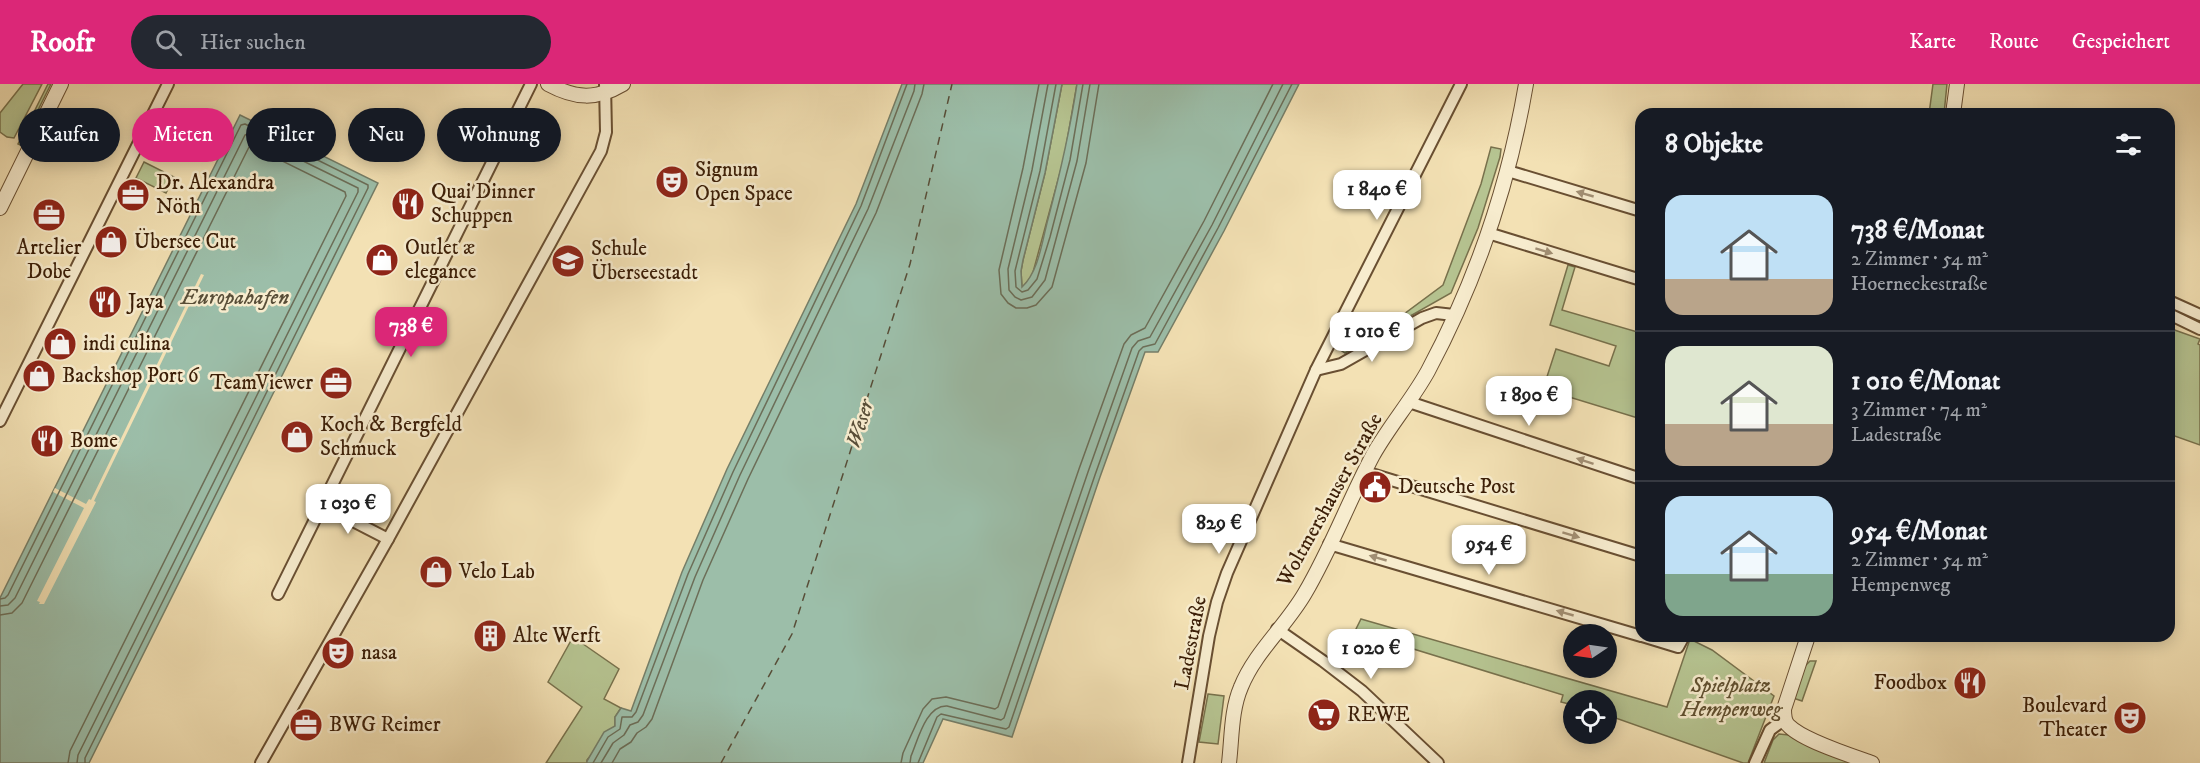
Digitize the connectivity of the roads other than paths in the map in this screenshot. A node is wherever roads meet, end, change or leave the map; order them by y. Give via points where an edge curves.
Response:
1 (63, 84) edge
2 (168, 84) edge
3 (531, 84) edge
4 (548, 84) edge
5 (623, 84) edge
6 (1461, 84) edge
7 (1526, 84) edge
8 (1957, 84) edge
9 (605, 89) edge
10 (1954, 108) edge
11 (1508, 171) junction
12 (0, 208) edge
13 (1635, 209) edge
14 (1488, 233) junction
15 (1635, 278) edge
16 (2175, 304) edge
17 (1454, 315) junction
18 (2200, 315) edge
19 (2175, 317) edge
20 (2200, 329) edge
21 (1316, 370) junction
22 (1409, 402) junction
23 (0, 421) edge
24 (1365, 472) junction
25 (1635, 477) edge
26 (322, 505) junction
27 (388, 539) junction
28 (1329, 544) junction
29 (1635, 554) edge
30 (278, 594) dead end
31 (1277, 629) junction
32 (1635, 634) edge
33 (1661, 642) edge
34 (1681, 642) edge
35 (1806, 642) edge
36 (1785, 719) junction
37 (261, 763) edge
38 (1188, 763) edge
39 (1229, 763) edge
40 (1438, 763) edge
41 (1755, 763) edge
42 (1872, 763) edge

1 - 12 street
2 - 23 street
3 - 26 street
4 - 9 street via 587,97
5 - 9 street
6 - 21 street, Ladestraße
7 - 11 street, Woltmershauser Straße
8 - 10 street
9 - 27 street via 606,132 601,151
13 -> 11 street
11 - 14 street, Woltmershauser Straße
14 -> 15 street
14 - 17 street, Woltmershauser Straße
16 - 18 street
17 - 21 street via 1436,313 1422,318 1341,364
17 - 22 street, Woltmershauser Straße
19 - 20 street
21 - 38 street, Ladestraße via 1217,602
22 - 24 street, Woltmershauser Straße via 1384,436
25 -> 22 street
24 - 28 street, Woltmershauser Straße
24 -> 29 street
26 - 27 street
26 - 30 street
27 - 37 street
28 - 31 street, Woltmershauser Straße via 1305,594
32 -> 28 street
31 - 39 street, Woltmershauser Straße via 1240,688
31 - 40 street via 1362,691
33 - 34 street via 1678,647
35 - 36 street via 1784,709
36 - 41 street via 1770,730
36 - 42 street via 1804,735

